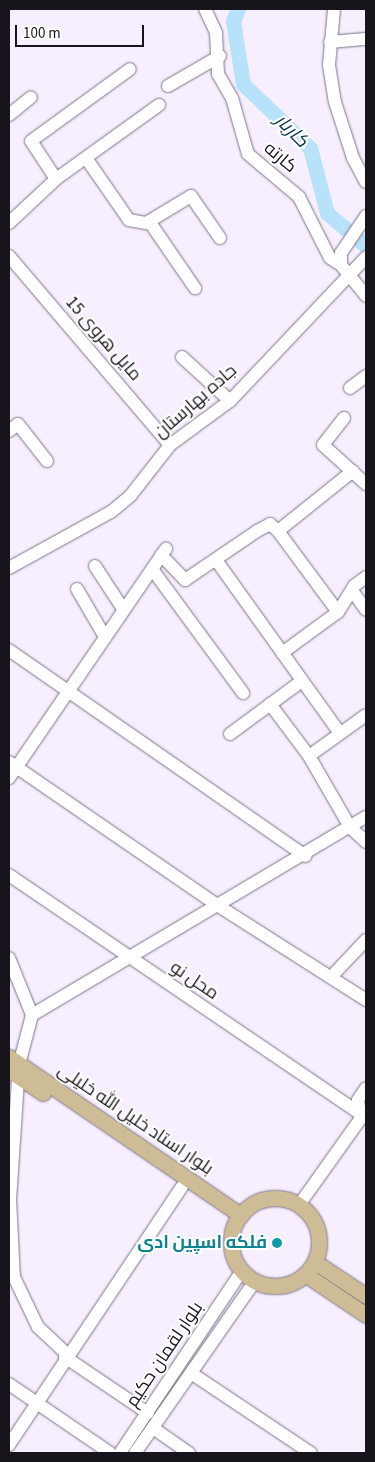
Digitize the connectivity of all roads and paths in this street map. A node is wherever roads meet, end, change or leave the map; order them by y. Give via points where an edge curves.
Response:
1 (205, 9) edge
2 (334, 9) edge
3 (366, 39) edge
4 (330, 42) junction
5 (220, 56) junction
6 (130, 70) dead end
7 (168, 86) dead end
8 (31, 97) dead end
9 (159, 105) dead end
10 (9, 115) edge
11 (86, 158) junction
12 (56, 179) junction
13 (366, 182) edge
14 (363, 221) edge
15 (148, 222) junction
16 (9, 223) edge
17 (220, 238) dead end
18 (9, 256) edge
19 (341, 259) junction
20 (364, 259) edge
21 (349, 275) junction
22 (195, 288) dead end
23 (366, 296) edge
24 (182, 357) dead end
25 (366, 376) edge
26 (350, 388) dead end
27 (230, 401) junction
28 (344, 418) dead end
29 (9, 431) edge
30 (170, 445) junction
31 (47, 461) dead end
32 (353, 471) junction
33 (366, 484) edge
34 (278, 531) junction
35 (216, 560) junction
36 (95, 566) dead end
37 (9, 568) edge
38 (152, 568) junction
39 (366, 577) edge
40 (78, 589) dead end
41 (352, 592) junction
42 (123, 609) junction
43 (366, 610) edge
44 (338, 612) junction
45 (105, 637) junction
46 (9, 650) edge
47 (282, 653) junction
48 (302, 681) junction
49 (68, 690) junction
50 (243, 693) dead end
51 (270, 704) junction
52 (366, 715) edge
53 (230, 734) dead end
54 (340, 734) junction
55 (309, 756) junction
56 (11, 769) edge
57 (366, 817) edge
58 (350, 827) junction
59 (366, 842) edge
60 (305, 856) junction
61 (9, 876) edge
62 (217, 905) junction
63 (366, 940) edge
64 (126, 957) junction
65 (9, 958) edge
66 (331, 977) junction
67 (366, 1000) edge
68 (32, 1015) junction
69 (14, 1067) edge
70 (366, 1088) edge
71 (364, 1114) edge
72 (182, 1187) junction
73 (299, 1205) junction
74 (238, 1218) junction
75 (315, 1262) junction
76 (240, 1273) junction
77 (305, 1274) junction
78 (255, 1281) junction
79 (366, 1296) edge
80 (366, 1315) edge
81 (66, 1356) junction
82 (191, 1373) junction
83 (9, 1384) edge
84 (34, 1403) junction
85 (148, 1412) junction
86 (153, 1428) junction
87 (9, 1445) edge
88 (110, 1453) edge
89 (120, 1453) edge
90 (135, 1453) edge
91 (189, 1453) edge
92 (311, 1453) edge

1 - 5 street, کارته
2 - 4 street
3 - 4 street
4 - 13 street via 335,102 353,158
5 - 7 street
5 - 19 street, کارته via 218,74 232,98 248,154 299,197 330,258
6 - 12 street via 30,142
8 - 10 street
9 - 11 street
11 - 12 street
11 - 15 street via 129,220
12 - 16 street
14 - 19 street
15 - 17 street via 191,196
15 - 22 street
18 - 30 street, مایل هروی 15
19 - 21 street, کارته
20 - 21 street, جاده بهارستان
21 - 23 street, کارته
21 - 27 street, جاده بهارستان
24 - 27 street
25 - 26 street
27 - 30 street, جاده بهارستان
28 - 32 street via 324,445
29 - 31 street via 18,424
30 - 37 street, جاده بهارستان via 131,495 111,512
32 - 33 street
32 - 34 street
34 - 35 street via 270,524
34 - 44 street
35 - 38 street via 185,580 164,552
35 - 47 street
36 - 42 street
38 - 42 street
38 - 50 street
39 - 41 street
40 - 45 street
41 - 43 street
41 - 44 street
42 - 45 street
44 - 47 street
45 - 49 street
46 - 49 street
47 - 48 street
48 - 51 street
48 - 54 street
49 - 56 street
49 - 60 street
51 - 53 street
51 - 55 street
52 - 54 street
54 - 55 street
55 - 58 street
56 - 62 street
57 - 58 street
58 - 59 street
58 - 60 street
60 - 62 street
61 - 64 street, محل نو
62 - 64 street
62 - 66 street
63 - 66 street
64 - 68 street
64 - 71 street, محل نو
65 - 68 street
66 - 67 street
68 - 69 street
69 - 72 main road, بلوار استاد خلیل الله خلیلی
69 - 74 main road, بلوار استاد خلیل الله خلیلی
69 - 81 street via 10,1199 14,1277 38,1327
70 - 71 street via 358,1100
71 - 73 street
72 - 74 main road, بلوار استاد خلیل الله خلیلی
72 - 81 street
73 - 74 main road via 268,1199
73 - 75 main road via 318,1231
74 - 76 main road via 232,1247
75 - 77 main road
75 - 79 main road
76 - 78 main road
76 - 85 street, بلوار لقمان حکیم
77 - 78 main road via 282,1286
77 - 80 main road
78 - 82 street, بلوار لقمان حکیم
81 - 84 street
81 - 85 street
82 - 86 street, بلوار لقمان حکیم
82 - 92 street
83 - 84 street
84 - 87 street
84 - 88 street
85 - 89 street, بلوار لقمان حکیم
86 - 90 street, بلوار لقمان حکیم
86 - 91 street

